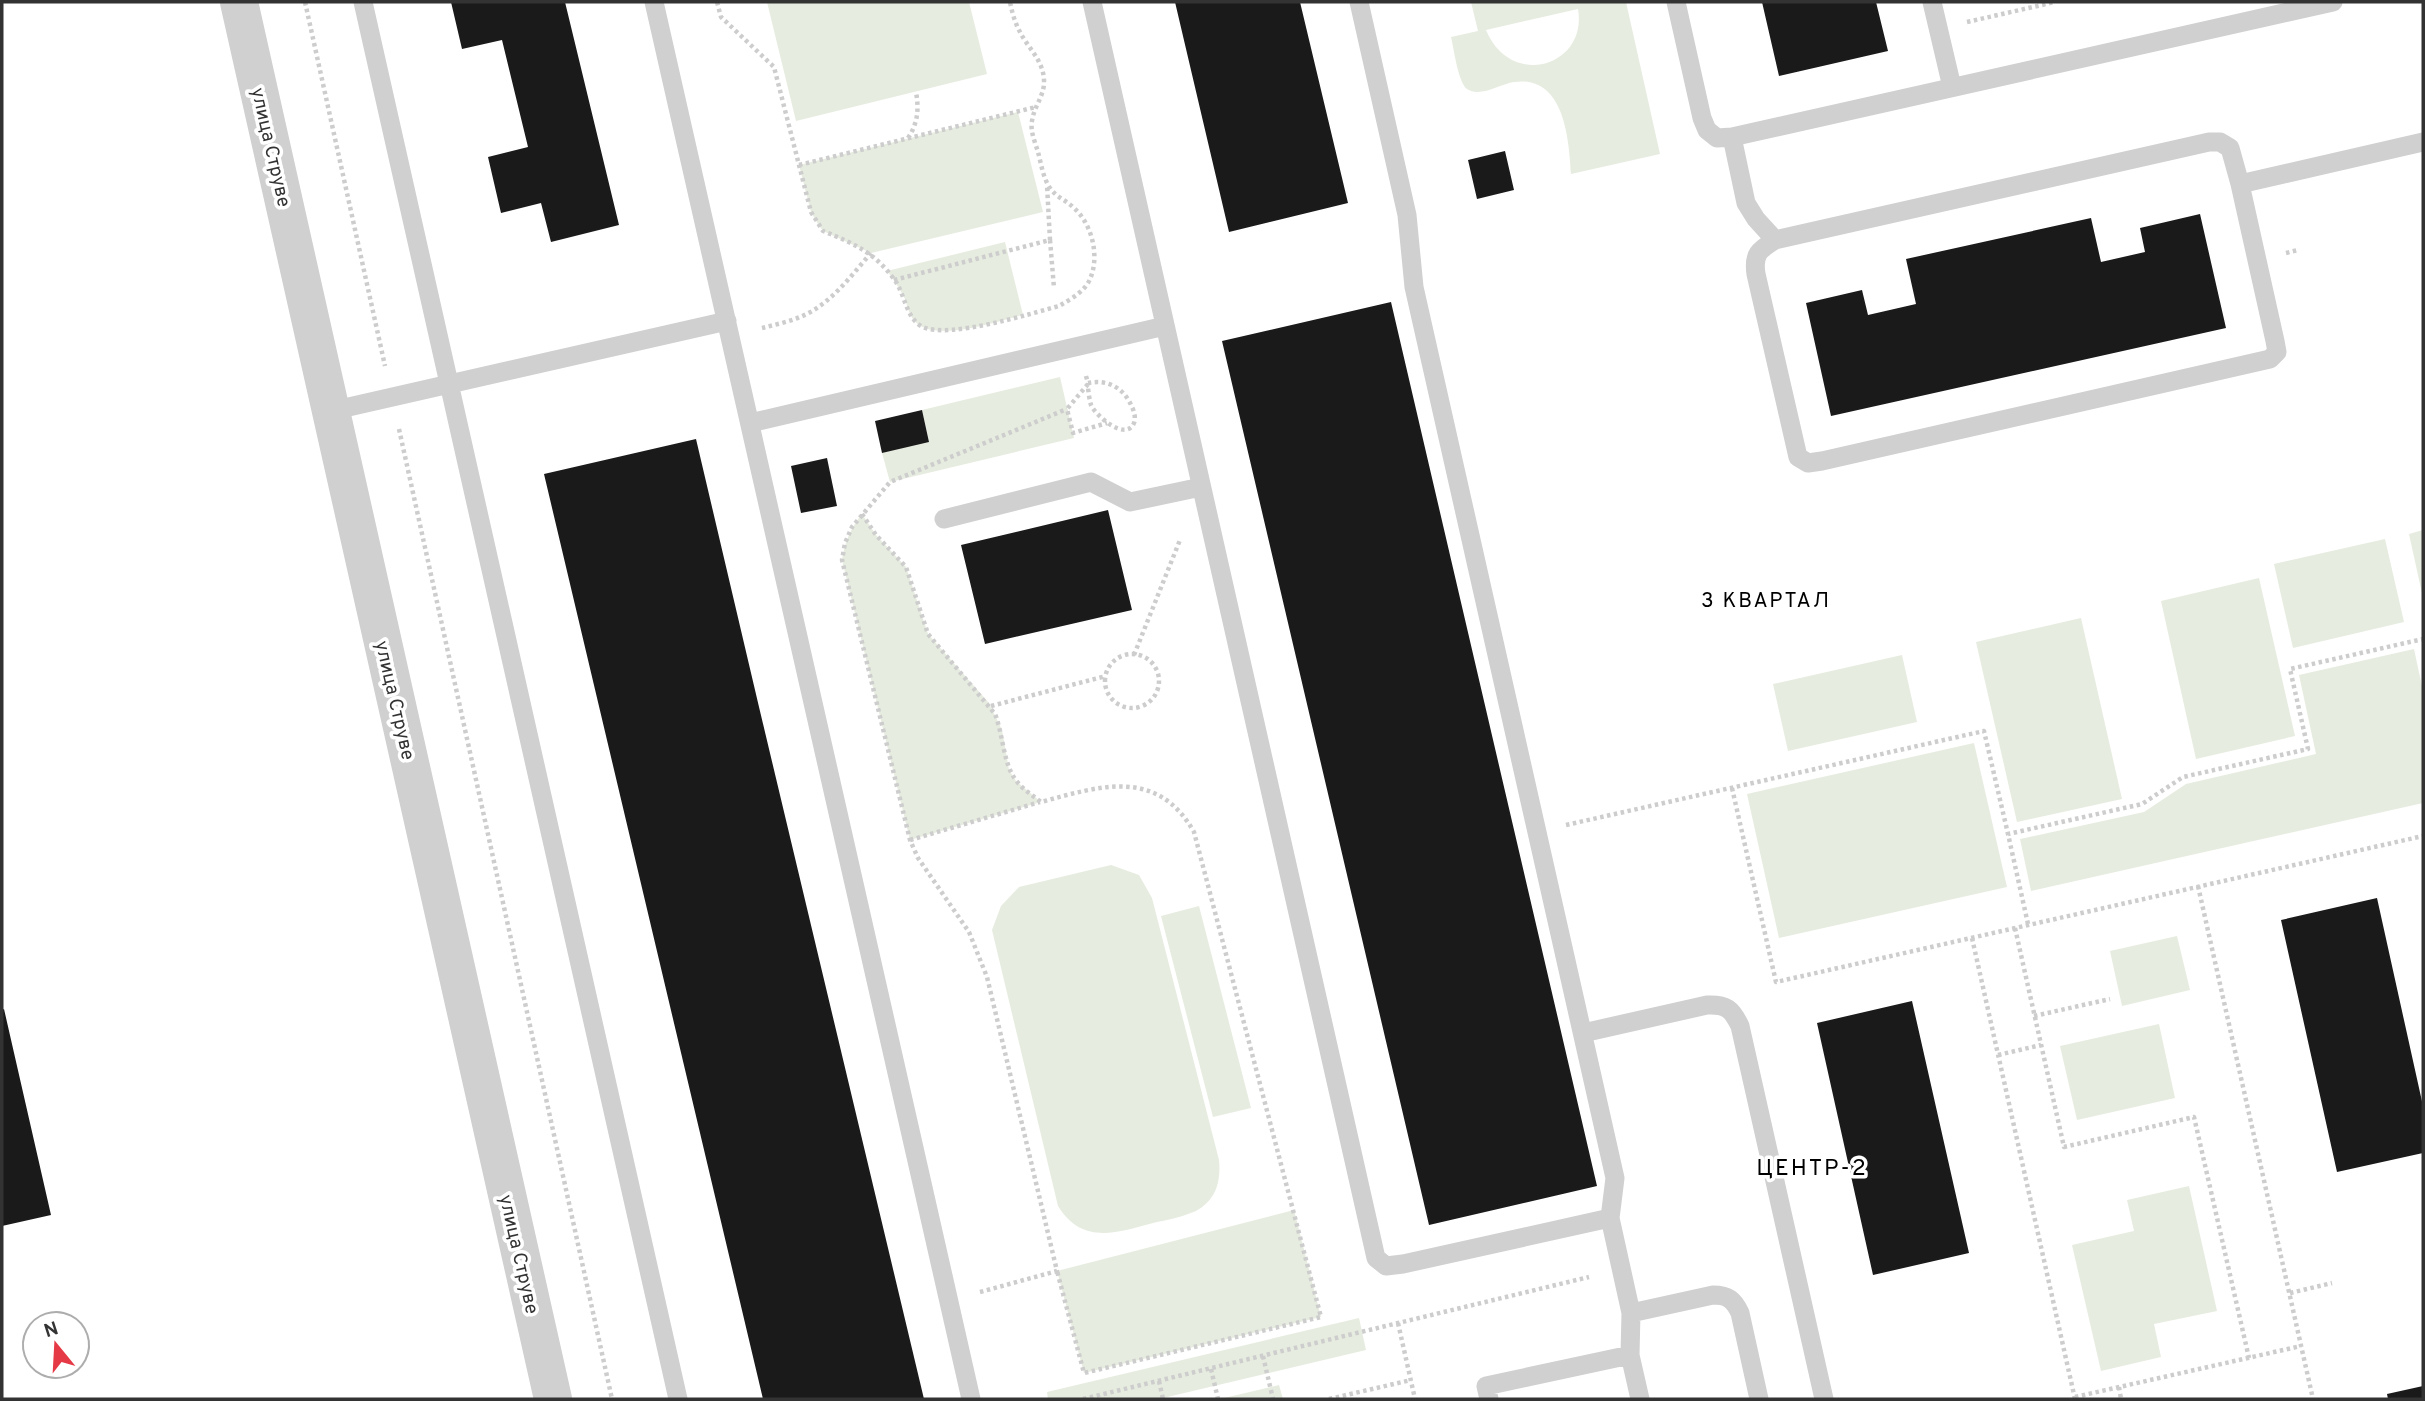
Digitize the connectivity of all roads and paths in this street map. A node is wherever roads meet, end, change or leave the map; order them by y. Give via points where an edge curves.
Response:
1 (239, 2) edge
2 (305, 2) edge
3 (363, 2) edge
4 (654, 2) edge
5 (717, 2) edge
6 (1010, 2) edge
7 (1092, 2) edge
8 (1359, 2) edge
9 (1676, 2) edge
10 (1933, 2) edge
11 (2055, 2) edge
12 (2333, 2) edge
13 (1938, 28) junction
14 (1952, 87) junction
15 (916, 92) dead end
16 (1036, 107) junction
17 (1732, 137) junction
18 (908, 138) junction
19 (2423, 142) edge
20 (799, 164) junction
21 (1047, 184) junction
22 (2240, 184) junction
23 (1051, 240) junction
24 (1775, 240) junction
25 (871, 253) junction
26 (894, 280) junction
27 (1054, 288) dead end
28 (1164, 326) junction
29 (729, 329) junction
30 (1078, 346) junction
31 (1088, 383) junction
32 (450, 384) junction
33 (391, 398) junction
34 (1068, 410) junction
35 (331, 411) junction
36 (750, 423) junction
37 (1107, 423) junction
38 (1200, 486) junction
39 (862, 514) junction
40 (944, 519) dead end
41 (2423, 639) edge
42 (1134, 655) junction
43 (1105, 676) junction
44 (990, 706) junction
45 (1732, 788) junction
46 (1041, 802) junction
47 (1537, 831) junction
48 (2008, 834) junction
49 (2423, 836) edge
50 (910, 840) junction
51 (2198, 886) junction
52 (2028, 925) junction
53 (2015, 928) junction
54 (1972, 937) junction
55 (2110, 999) dead end
56 (2035, 1016) junction
57 (1583, 1033) junction
58 (2041, 1045) junction
59 (1998, 1055) junction
60 (1610, 1218) junction
61 (1622, 1269) junction
62 (1058, 1271) junction
63 (2332, 1283) dead end
64 (2290, 1293) junction
65 (949, 1300) junction
66 (1631, 1313) junction
67 (1398, 1323) junction
68 (2301, 1346) junction
69 (1630, 1355) junction
70 (1263, 1356) junction
71 (2249, 1358) junction
72 (1211, 1368) junction
73 (1411, 1380) junction
74 (1159, 1381) junction
75 (2119, 1387) junction
76 (2075, 1398) edge
77 (553, 1399) edge
78 (612, 1399) edge
79 (678, 1399) edge
80 (971, 1399) edge
81 (1083, 1399) edge
82 (1163, 1399) edge
83 (1218, 1399) edge
84 (1273, 1399) edge
85 (1329, 1399) edge
86 (1415, 1399) edge
87 (1489, 1399) edge
88 (1640, 1399) edge
89 (1759, 1399) edge
90 (1824, 1399) edge
91 (2121, 1399) edge
92 (2313, 1399) edge

1 - 35 street, улица Струве
2 - 33 path
3 - 32 lane
4 - 29 lane
5 - 20 path via 721,17 774,67
6 - 16 path via 1021,36 1033,49 1044,79
7 - 28 lane
8 - 47 lane via 1407,215 1415,287
9 - 17 lane via 1702,118 1717,138
10 - 13 lane
11 - 13 path
12 - 14 lane
13 - 14 lane
14 - 17 lane
15 - 18 path via 917,118
16 - 18 path
16 - 21 path via 1031,131
17 - 24 lane via 1746,203
18 - 20 path
19 - 22 lane
20 - 25 path via 811,212 823,231
21 - 23 path
21 - 26 path via 1080,215 1093,242 1088,282 1075,296 1059,306 942,331 913,320
22 - 24 lane via 2230,148 2209,142
22 - 24 lane via 2277,352 2270,359 1808,463 1798,457 1794,447 1754,261 1762,248
23 - 26 path
23 - 27 path
25 - 26 path
25 - 29 path via 836,293 808,314
28 - 30 lane
28 - 38 lane
29 - 32 lane
29 - 36 lane
30 - 31 path
30 - 36 lane
31 - 34 path
31 - 37 path via 1091,403
31 - 37 path via 1110,383 1123,391 1131,405 1134,425 1124,429
32 - 33 lane
32 - 79 lane
33 - 35 lane
33 - 78 path
34 - 37 path via 1073,433
34 - 39 path via 890,482
35 - 77 street, улица Струве
36 - 65 lane
38 - 40 lane via 1130,502 1091,482
38 - 42 path
38 - 60 lane via 1376,1258 1386,1266 1403,1264
39 - 44 path via 906,567 928,634
39 - 50 path via 845,543 842,560
41 - 48 path via 2290,669 2308,749 2183,777 2142,804
42 - 43 path via 1116,659
42 - 43 path via 1147,660 1157,673 1157,692 1152,699 1139,707 1121,706 1107,692
43 - 44 path
44 - 46 path via 1002,730 1009,770
45 - 47 path
45 - 48 path via 1984,731
45 - 54 path via 1776,982
46 - 50 path
46 - 62 path via 1099,787 1139,789 1174,804 1194,832 1321,1317 1084,1373
47 - 57 lane
48 - 52 path
49 - 51 path
50 - 62 path via 979,953
51 - 52 path
51 - 64 path
52 - 53 path
53 - 54 path
53 - 56 path
54 - 59 path
55 - 56 path
56 - 58 path
57 - 60 lane via 1615,1178
57 - 90 lane via 1707,1005 1723,1004 1734,1013
58 - 59 path
58 - 71 path via 2064,1147 2194,1117
59 - 76 path
60 - 61 lane
61 - 66 lane
61 - 67 path
62 - 65 path
63 - 64 path
64 - 68 path
65 - 80 lane
66 - 69 lane
66 - 89 lane via 1713,1295 1734,1301
67 - 70 path
67 - 73 path
68 - 71 path
68 - 92 path
69 - 87 lane via 1486,1386
69 - 88 lane
70 - 72 path
70 - 84 path
71 - 75 path
72 - 74 path
72 - 83 path
73 - 85 path
73 - 86 path
74 - 81 path
74 - 82 path
75 - 76 path
75 - 91 path

